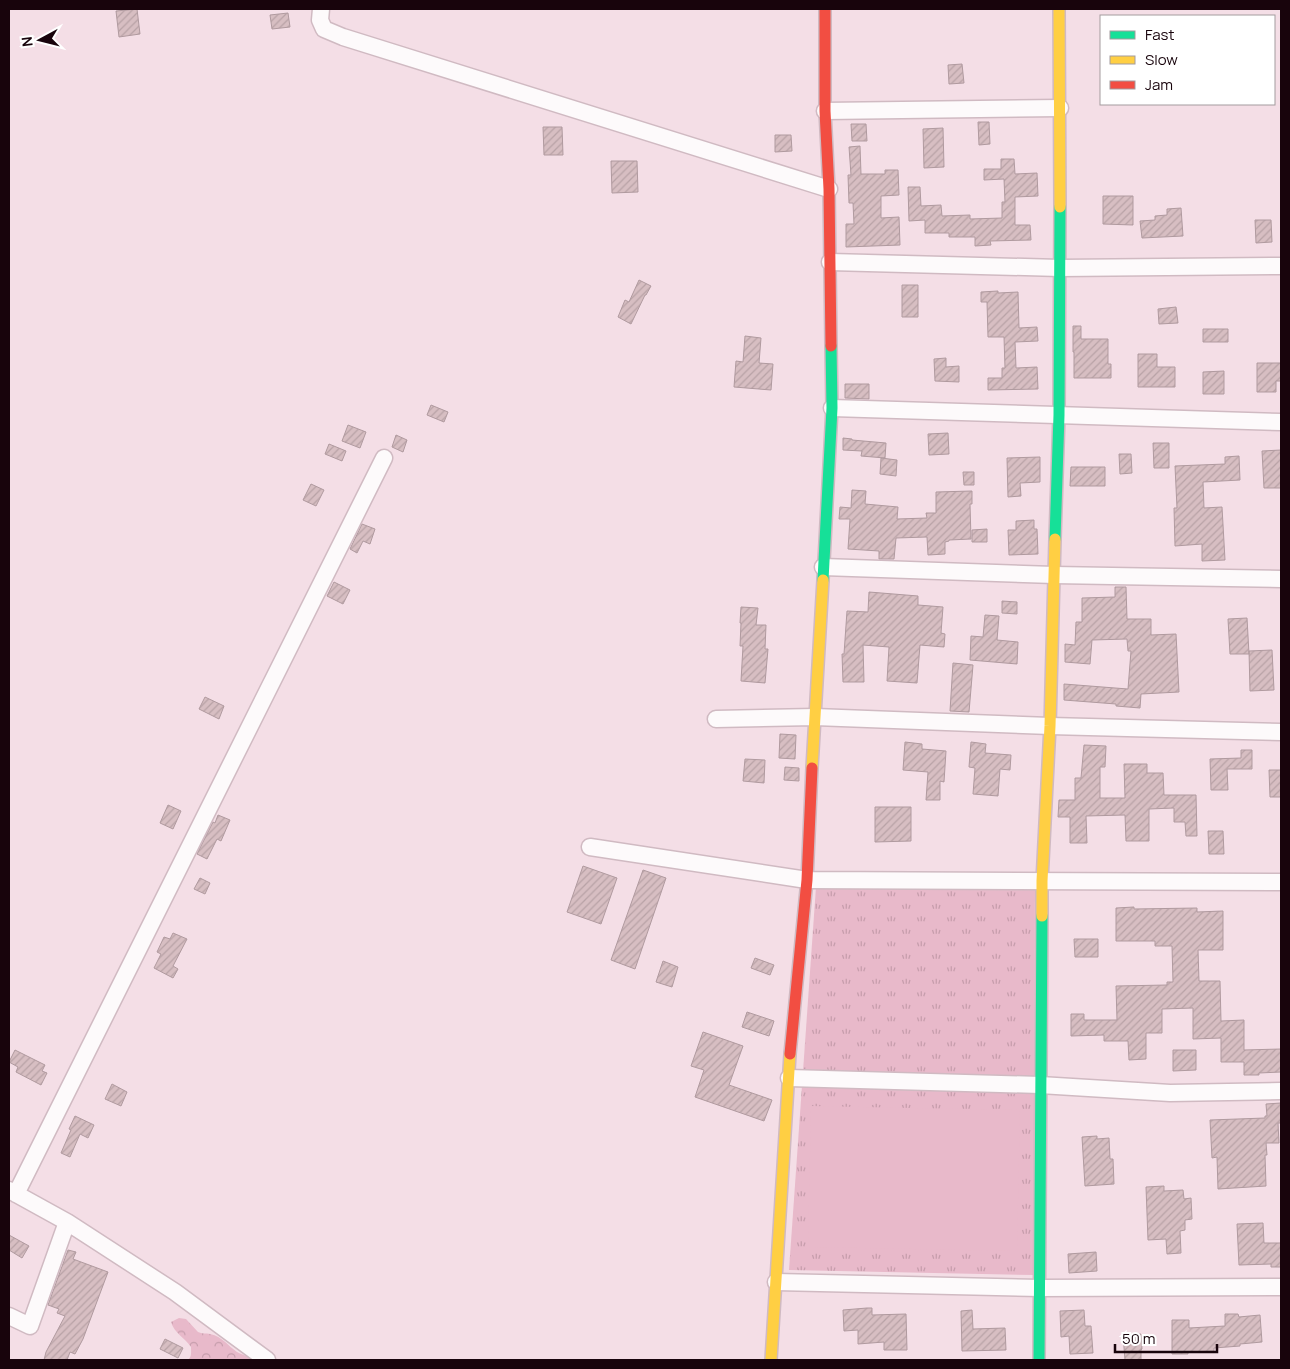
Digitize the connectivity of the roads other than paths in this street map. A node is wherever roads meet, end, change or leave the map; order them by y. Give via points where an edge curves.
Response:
1 (321, 9) edge
2 (825, 9) edge
3 (1059, 9) edge
4 (1060, 108) junction
5 (825, 111) junction
6 (830, 189) junction
7 (830, 262) junction
8 (1281, 266) edge
9 (1060, 268) junction
10 (832, 408) junction
11 (1058, 415) junction
12 (1281, 422) edge
13 (384, 458) dead end
14 (823, 567) junction
15 (1054, 575) junction
16 (1281, 579) edge
17 (815, 717) junction
18 (716, 719) dead end
19 (1050, 726) junction
20 (1281, 732) edge
21 (590, 847) dead end
22 (807, 880) junction
23 (1042, 881) junction
24 (1281, 882) edge
25 (789, 1078) junction
26 (1040, 1085) junction
27 (1281, 1091) edge
28 (12, 1192) edge
29 (67, 1222) junction
30 (776, 1282) junction
31 (1281, 1286) edge
32 (1040, 1288) junction
33 (9, 1316) edge
34 (267, 1360) edge
35 (771, 1360) edge
36 (1039, 1360) edge

1 - 6 street via 320,20 324,30 343,37
2 - 5 street
3 - 4 street
4 - 5 street
4 - 9 street
5 - 6 street
6 - 7 street
7 - 9 street
7 - 10 street
8 - 9 street
9 - 11 street
10 - 11 street
10 - 14 street
11 - 12 street
11 - 15 street
13 - 28 street
14 - 15 street
14 - 17 street
15 - 16 street
15 - 19 street
17 - 18 street
17 - 19 street
17 - 22 street
19 - 20 street
19 - 23 street
21 - 22 street
22 - 23 street
22 - 25 street
23 - 24 street
23 - 26 street
25 - 26 street
25 - 30 street
26 - 27 street via 1170,1094
26 - 32 street
28 - 29 street
29 - 33 street via 30,1326
29 - 34 street via 175,1292
30 - 32 street
30 - 35 street
31 - 32 street
32 - 36 street

